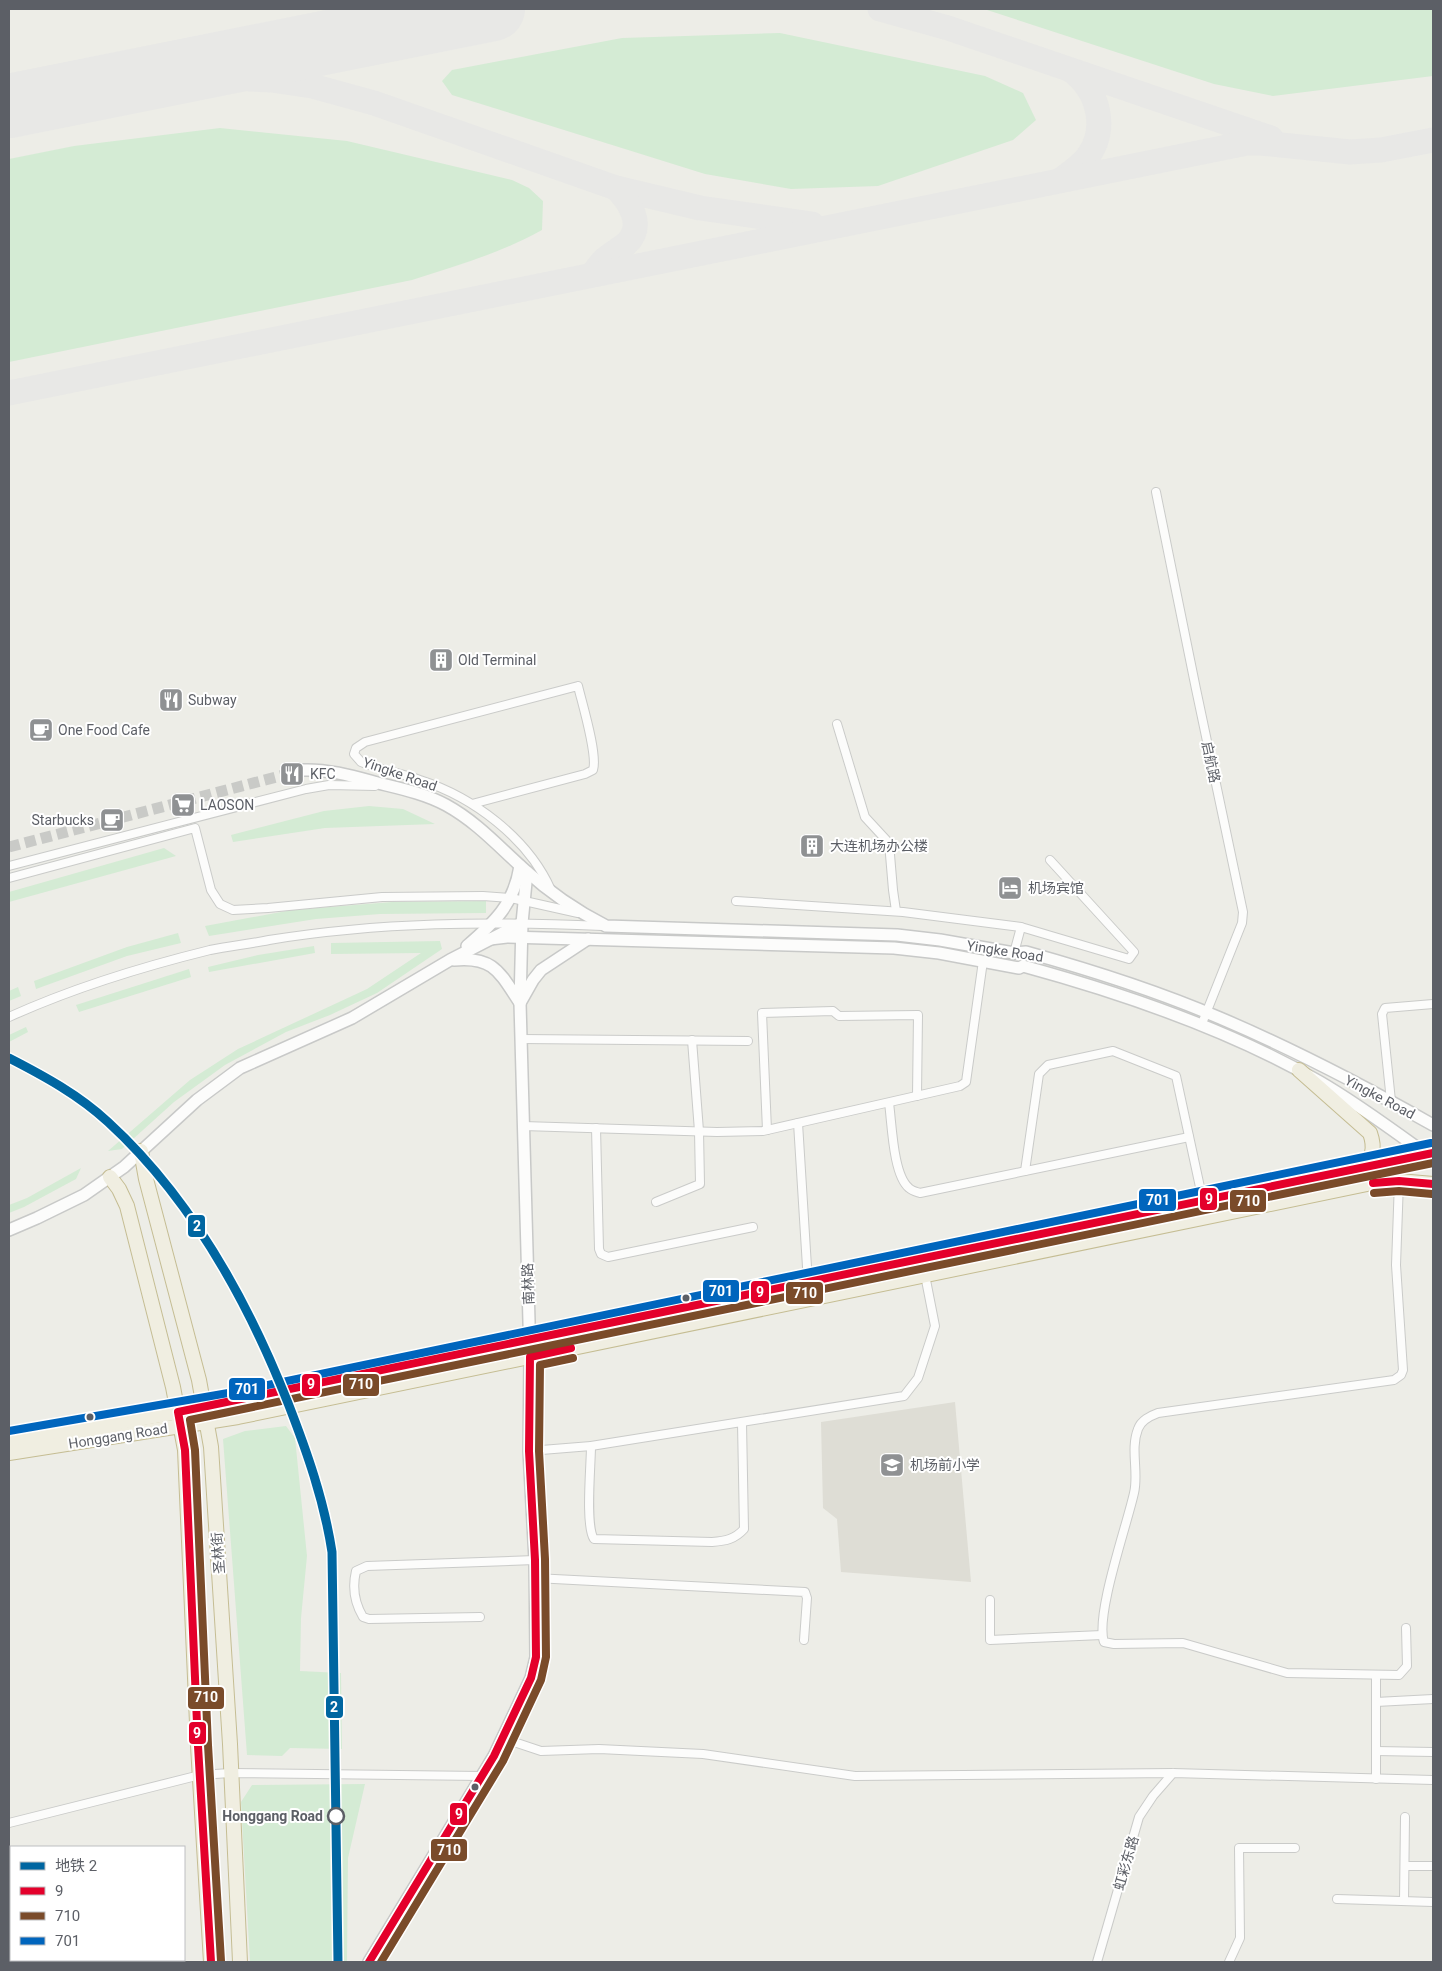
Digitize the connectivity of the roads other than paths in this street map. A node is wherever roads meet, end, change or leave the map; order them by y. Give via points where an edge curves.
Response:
1 (1156, 492) dead end
2 (837, 724) dead end
3 (303, 770) tunnel mouth
4 (394, 787) junction
5 (472, 804) junction
6 (1050, 860) dead end
7 (9, 866) edge
8 (524, 869) junction
9 (9, 878) edge
10 (552, 891) junction
11 (517, 900) junction
12 (736, 901) dead end
13 (896, 911) junction
14 (583, 914) junction
15 (522, 923) junction
16 (491, 924) junction
17 (606, 926) junction
18 (1021, 927) junction
19 (521, 937) junction
20 (490, 939) junction
21 (588, 939) junction
22 (1014, 953) junction
23 (450, 960) junction
24 (983, 961) junction
25 (520, 1003) junction
26 (1433, 1004) edge
27 (1206, 1012) junction
28 (9, 1016) edge
29 (1201, 1026) junction
30 (521, 1039) junction
31 (692, 1040) junction
32 (748, 1040) dead end
33 (1299, 1070) junction
34 (917, 1096) junction
35 (1391, 1102) junction
36 (889, 1103) junction
37 (798, 1123) junction
38 (1433, 1125) edge
39 (523, 1126) junction
40 (596, 1128) junction
41 (767, 1130) junction
42 (699, 1132) junction
43 (1189, 1137) junction
44 (141, 1151) junction
45 (1431, 1156) edge
46 (1358, 1169) junction
47 (1025, 1171) junction
48 (110, 1177) junction
49 (1399, 1181) junction
50 (1433, 1184) edge
51 (1203, 1201) junction
52 (656, 1202) dead end
53 (753, 1227) dead end
54 (9, 1230) edge
55 (925, 1275) junction
56 (808, 1283) junction
57 (530, 1341) junction
58 (530, 1357) junction
59 (204, 1408) junction
60 (179, 1419) junction
61 (206, 1422) junction
62 (742, 1423) junction
63 (9, 1441) edge
64 (591, 1446) junction
65 (529, 1451) junction
66 (9, 1453) edge
67 (535, 1560) junction
68 (535, 1578) junction
69 (990, 1600) dead end
70 (480, 1617) dead end
71 (1406, 1628) dead end
72 (1102, 1635) junction
73 (804, 1640) dead end
74 (1376, 1675) junction
75 (1433, 1699) edge
76 (1376, 1702) junction
77 (502, 1738) junction
78 (1376, 1751) junction
79 (1433, 1752) edge
80 (230, 1773) junction
81 (1173, 1773) junction
82 (200, 1775) junction
83 (482, 1776) junction
84 (1376, 1778) junction
85 (1433, 1780) edge
86 (1405, 1817) dead end
87 (9, 1823) edge
88 (1295, 1848) dead end
89 (1405, 1866) junction
90 (1433, 1866) edge
91 (1337, 1899) dead end
92 (1404, 1901) junction
93 (1433, 1902) edge
94 (211, 1962) edge
95 (240, 1962) edge
96 (369, 1962) edge
97 (1097, 1962) edge
98 (1228, 1962) edge

1 - 27 street, 启航路 via 1243,912 1242,923
2 - 13 street via 865,817 890,842
3 - 4 main road, Yingke Road via 337,773
4 - 7 street via 330,785 306,788
4 - 8 main road, Yingke Road via 445,804 476,824
5 - 5 street, Yingke Road via 427,782 361,762 355,757 356,748 365,742 578,686 588,726 593,770
5 - 10 street, Yingke Road via 484,811 530,855
6 - 18 street via 1134,952 1129,959
8 - 10 main road, Yingke Road
8 - 11 main road
9 - 11 street via 195,828 214,895 220,904 233,910 382,897 483,896
10 - 14 main road, Yingke Road
11 - 14 street
11 - 15 main road
11 - 16 main road
12 - 13 street
13 - 18 street
14 - 17 main road, Yingke Road
15 - 16 street
15 - 17 street
15 - 19 main road, 南林路
15 - 20 main road
16 - 23 main road
16 - 28 street via 377,927 315,933 211,950 134,970
17 - 22 main road, Yingke Road via 898,935
18 - 22 street
19 - 20 main road, Yingke Road
19 - 21 main road, Yingke Road
19 - 25 main road, 南林路
20 - 23 main road
21 - 24 main road, Yingke Road via 894,948
21 - 25 main road via 541,970
22 - 27 main road, Yingke Road via 1026,952 1075,965
23 - 25 main road via 480,960 493,966
23 - 44 main road via 352,1018 240,1068 197,1100
24 - 29 main road, Yingke Road via 1019,968 1024,966 1068,978
24 - 34 street via 966,1082
25 - 30 main road, 南林路
26 - 35 street via 1385,1008 1382,1014
27 - 29 street, 启航路
27 - 35 main road, Yingke Road
29 - 33 main road, Yingke Road
30 - 31 street
30 - 39 main road, 南林路
31 - 32 street
31 - 42 street
33 - 45 main road, Yingke Road
33 - 46 highway via 1370,1133 1374,1147 1372,1155 1365,1166
34 - 36 street
34 - 41 street via 918,1015 839,1016 833,1011 762,1013
35 - 38 main road, Yingke Road
36 - 37 street
36 - 47 street via 898,1167 910,1189 920,1193
37 - 41 street
37 - 56 street
39 - 40 street
39 - 57 main road, 南林路
40 - 42 street
40 - 53 street via 601,1254 608,1257
41 - 42 street
42 - 52 street via 700,1184
43 - 47 street
43 - 47 street via 1176,1076 1113,1051 1048,1064 1039,1074
43 - 51 street
44 - 48 main road
44 - 59 highway, 圣林街
45 - 46 highway, Honggang Road
46 - 51 highway, Honggang Road
48 - 54 main road via 84,1196
48 - 60 highway, 圣林街 via 127,1206
49 - 50 highway, Honggang Road
49 - 55 highway, Honggang Road via 1372,1183
49 - 72 street via 1396,1265 1401,1375 1394,1380 1158,1413 1147,1418 1135,1436 1135,1491 1106,1604
51 - 56 highway, Honggang Road
55 - 58 highway, Honggang Road
55 - 62 street via 935,1326 918,1378 904,1396
56 - 57 highway, Honggang Road
57 - 58 main road, 南林路
57 - 59 highway, Honggang Road
58 - 61 highway, Honggang Road
58 - 65 main road, 南林路
59 - 60 highway, Honggang Road
59 - 61 highway, 圣林街
60 - 61 highway, Honggang Road
60 - 63 highway, Honggang Road
60 - 66 highway, Honggang Road
60 - 82 highway, 圣林街 via 185,1450
61 - 80 highway, 圣林街 via 212,1457
62 - 64 street
62 - 64 street via 744,1529 736,1538 725,1541 594,1539 590,1534
64 - 65 street
65 - 67 main road, 南林路
67 - 68 main road, 南林路
67 - 70 street via 367,1566 356,1571 354,1594 363,1617
68 - 73 street via 804,1592
68 - 77 main road, 南林路 via 536,1656 531,1678
69 - 72 street via 990,1640
71 - 74 street via 1406,1666 1399,1676
72 - 74 street via 1104,1642 1114,1644 1182,1643 1287,1673
74 - 76 street
75 - 76 street
76 - 78 street
77 - 81 street via 541,1751 599,1749 703,1754 855,1776
77 - 83 main road, 南林路
78 - 79 street
78 - 84 street
80 - 82 street
80 - 83 street
80 - 95 highway, 圣林街
81 - 84 street
81 - 97 street, 虹彩东路 via 1139,1817
82 - 87 street
82 - 94 highway, 圣林街
83 - 96 main road, 南林路
84 - 85 street
86 - 89 street
88 - 98 street via 1239,1848 1240,1938
89 - 90 street
89 - 92 street
91 - 92 street
92 - 93 street

